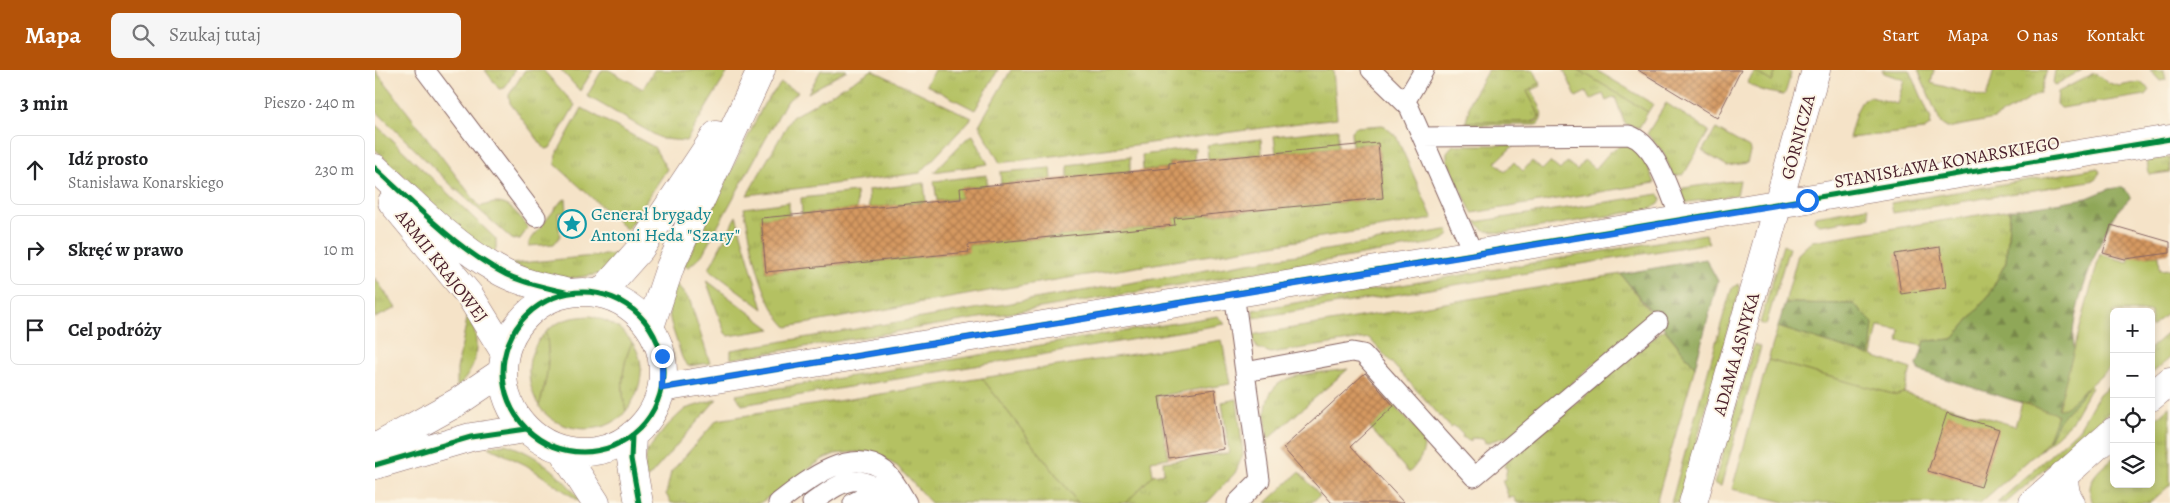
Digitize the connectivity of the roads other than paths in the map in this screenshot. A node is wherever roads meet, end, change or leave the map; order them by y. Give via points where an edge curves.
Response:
1 (425, 70) edge
2 (761, 70) edge
3 (1371, 70) edge
4 (1423, 70) edge
5 (1816, 70) edge
6 (1405, 102) junction
7 (1423, 137) junction
8 (2170, 139) edge
9 (375, 168) edge
10 (375, 182) edge
11 (1779, 204) junction
12 (536, 217) dead end
13 (1681, 220) junction
14 (1473, 253) junction
15 (569, 293) junction
16 (601, 293) junction
17 (1234, 293) junction
18 (1658, 322) dead end
19 (650, 327) junction
20 (504, 362) junction
21 (1245, 372) junction
22 (2170, 381) edge
23 (662, 388) junction
24 (2155, 394) edge
25 (526, 429) junction
26 (632, 435) junction
27 (2110, 435) edge
28 (375, 448) edge
29 (562, 450) junction
30 (375, 465) edge
31 (2063, 476) junction
32 (892, 499) edge
33 (595, 503) edge
34 (639, 503) edge
35 (778, 503) edge
36 (812, 503) edge
37 (853, 503) edge
38 (907, 503) edge
39 (1237, 503) edge
40 (1693, 503) edge
41 (2033, 503) edge
42 (2071, 503) edge

1 - 12 lane
2 - 16 street via 640,249
2 - 19 street via 670,267
3 - 6 lane
4 - 6 lane
5 - 11 street, GÓRNICZA
6 - 7 lane
7 - 13 lane via 1629,134 1644,142 1655,159
7 - 14 lane
8 - 11 street, STANISŁAWA KONARSKIEGO
9 - 15 street, ARMII KRAJOWEJ via 456,241 496,270 530,285
10 - 20 street, ARMII KRAJOWEJ via 470,296
11 - 13 street, STANISŁAWA KONARSKIEGO
11 - 40 street, ADAMA ASNYKA
13 - 14 street, STANISŁAWA KONARSKIEGO
14 - 17 street, STANISŁAWA KONARSKIEGO
15 - 16 street
15 - 20 street via 545,301 526,316 513,333
16 - 19 street via 629,306
17 - 21 lane
17 - 23 street, STANISŁAWA KONARSKIEGO
18 - 21 lane via 1474,477 1363,354 1352,352
19 - 23 street via 662,356
20 - 25 street via 505,393 513,412
20 - 28 street via 456,403
21 - 39 lane via 1260,480
22 - 24 street
23 - 26 street via 651,414
25 - 29 street via 543,442
25 - 30 street via 471,437
26 - 29 street via 602,450
26 - 34 street via 631,459
27 - 31 street
29 - 33 street
31 - 41 street
31 - 42 street
32 - 36 lane via 872,483 856,480 846,481
32 - 37 lane via 870,494
35 - 38 lane via 831,468 858,462 886,472

